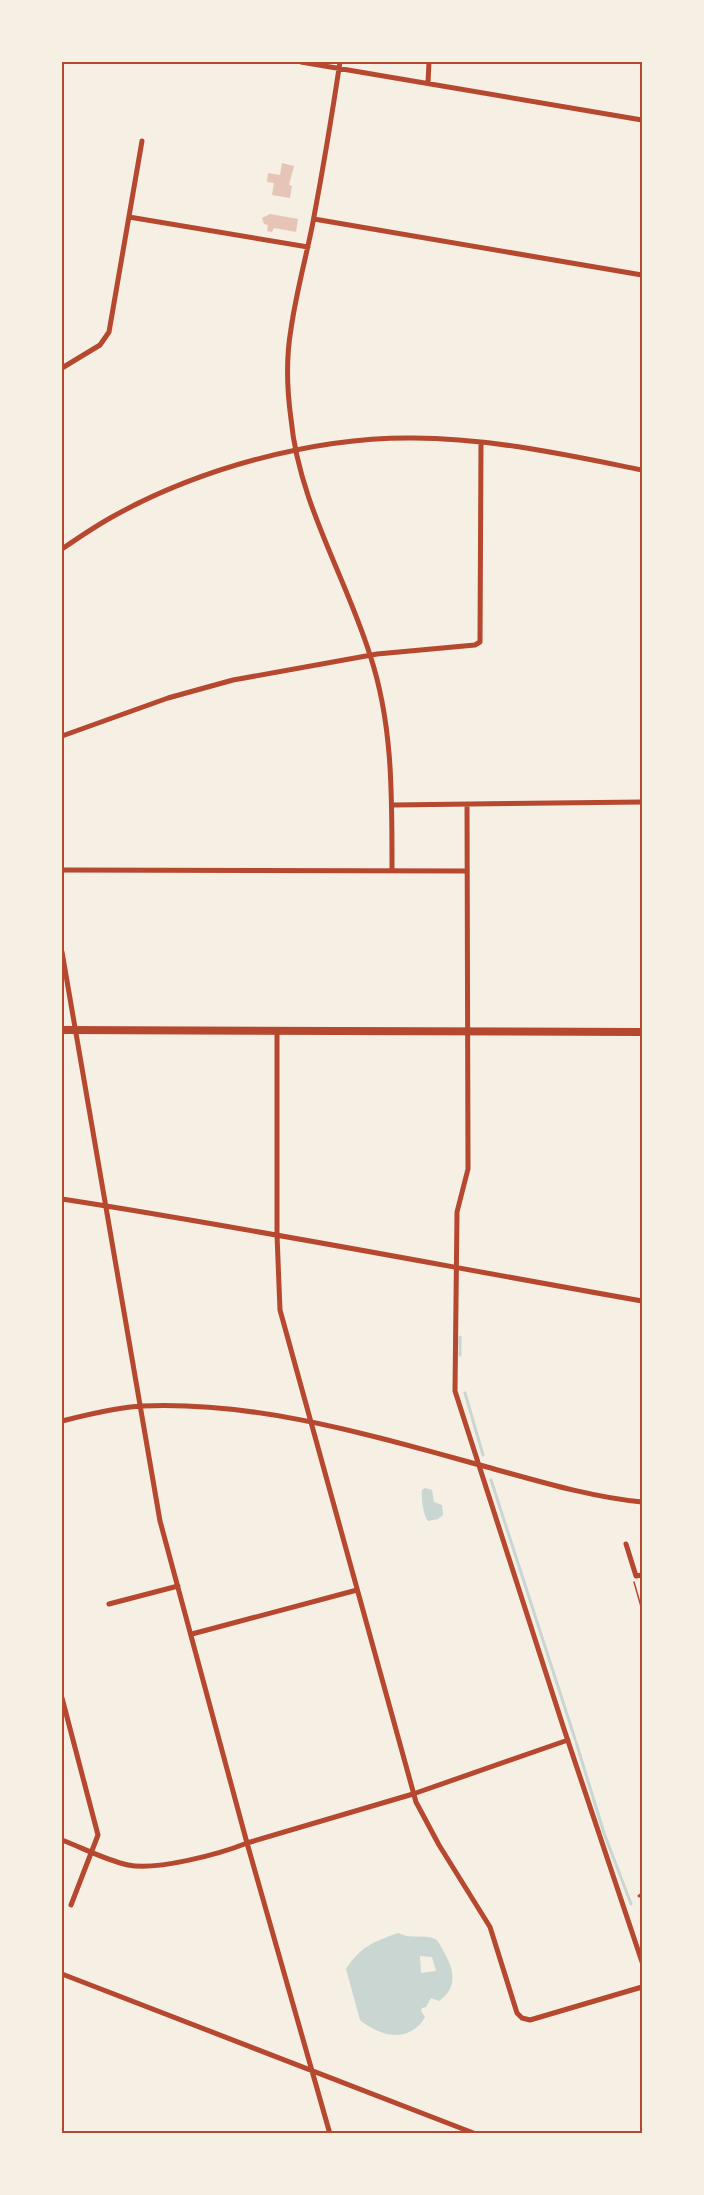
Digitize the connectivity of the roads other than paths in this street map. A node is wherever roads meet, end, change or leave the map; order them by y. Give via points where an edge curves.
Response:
1 (302, 62) edge
2 (429, 62) edge
3 (339, 65) edge
4 (428, 83) junction
5 (642, 120) edge
6 (142, 141) dead end
7 (129, 217) junction
8 (314, 219) junction
9 (308, 247) junction
10 (642, 275) edge
11 (62, 368) edge
12 (481, 442) junction
13 (295, 451) junction
14 (642, 470) edge
15 (62, 549) edge
16 (371, 656) junction
17 (62, 736) edge
18 (642, 802) edge
19 (467, 804) junction
20 (393, 805) junction
21 (62, 870) edge
22 (392, 870) junction
23 (467, 871) junction
24 (62, 952) edge
25 (62, 1030) edge
26 (75, 1030) junction
27 (277, 1031) junction
28 (468, 1032) junction
29 (642, 1032) edge
30 (62, 1199) edge
31 (105, 1206) junction
32 (277, 1235) junction
33 (456, 1269) junction
34 (642, 1299) edge
35 (140, 1406) junction
36 (62, 1421) edge
37 (310, 1421) junction
38 (479, 1465) junction
39 (642, 1502) edge
40 (626, 1544) dead end
41 (639, 1576) edge
42 (178, 1586) junction
43 (357, 1590) junction
44 (109, 1605) dead end
45 (192, 1634) junction
46 (62, 1698) edge
47 (568, 1740) junction
48 (413, 1794) junction
49 (62, 1840) edge
50 (247, 1843) junction
51 (92, 1851) junction
52 (71, 1905) dead end
53 (642, 1962) edge
54 (62, 1974) edge
55 (642, 1988) edge
56 (311, 2070) junction
57 (330, 2133) edge
58 (476, 2133) edge

1 - 3 street
2 - 4 street
3 - 4 street
3 - 8 street
4 - 5 street
6 - 7 street
7 - 9 street
7 - 11 street via 109,332 100,345
8 - 9 street
8 - 10 street
9 - 13 street via 291,330 289,390
12 - 13 street via 412,438
12 - 14 street
12 - 16 street via 480,642
13 - 15 street via 229,466 163,492 110,518
13 - 16 street via 320,531
16 - 17 street via 233,680 168,698
16 - 20 street via 385,717
18 - 19 street
19 - 20 street
19 - 23 street
20 - 22 street
21 - 22 street
22 - 23 street
23 - 28 street
24 - 26 street
25 - 26 main road
26 - 27 main road
26 - 31 street
27 - 28 main road
27 - 32 street
28 - 29 main road
28 - 33 street via 468,1169 457,1212
30 - 31 street
31 - 32 street
31 - 35 street
32 - 33 street
32 - 37 street via 280,1310
33 - 34 street
33 - 38 street via 455,1391
35 - 36 street
35 - 37 street via 222,1407
35 - 42 street via 160,1521
37 - 38 street
37 - 43 street
38 - 39 street via 613,1499
38 - 47 street
40 - 41 street
42 - 44 street
42 - 45 street
43 - 45 street
43 - 48 street
45 - 50 street
46 - 51 street via 98,1835
47 - 48 street
47 - 53 street
48 - 50 street
48 - 55 street via 490,1927 517,2013 522,2018 530,2020
49 - 51 street
50 - 51 street via 231,1850 152,1865 126,1865
50 - 56 street
51 - 52 street
54 - 56 street
56 - 57 street
56 - 58 street

